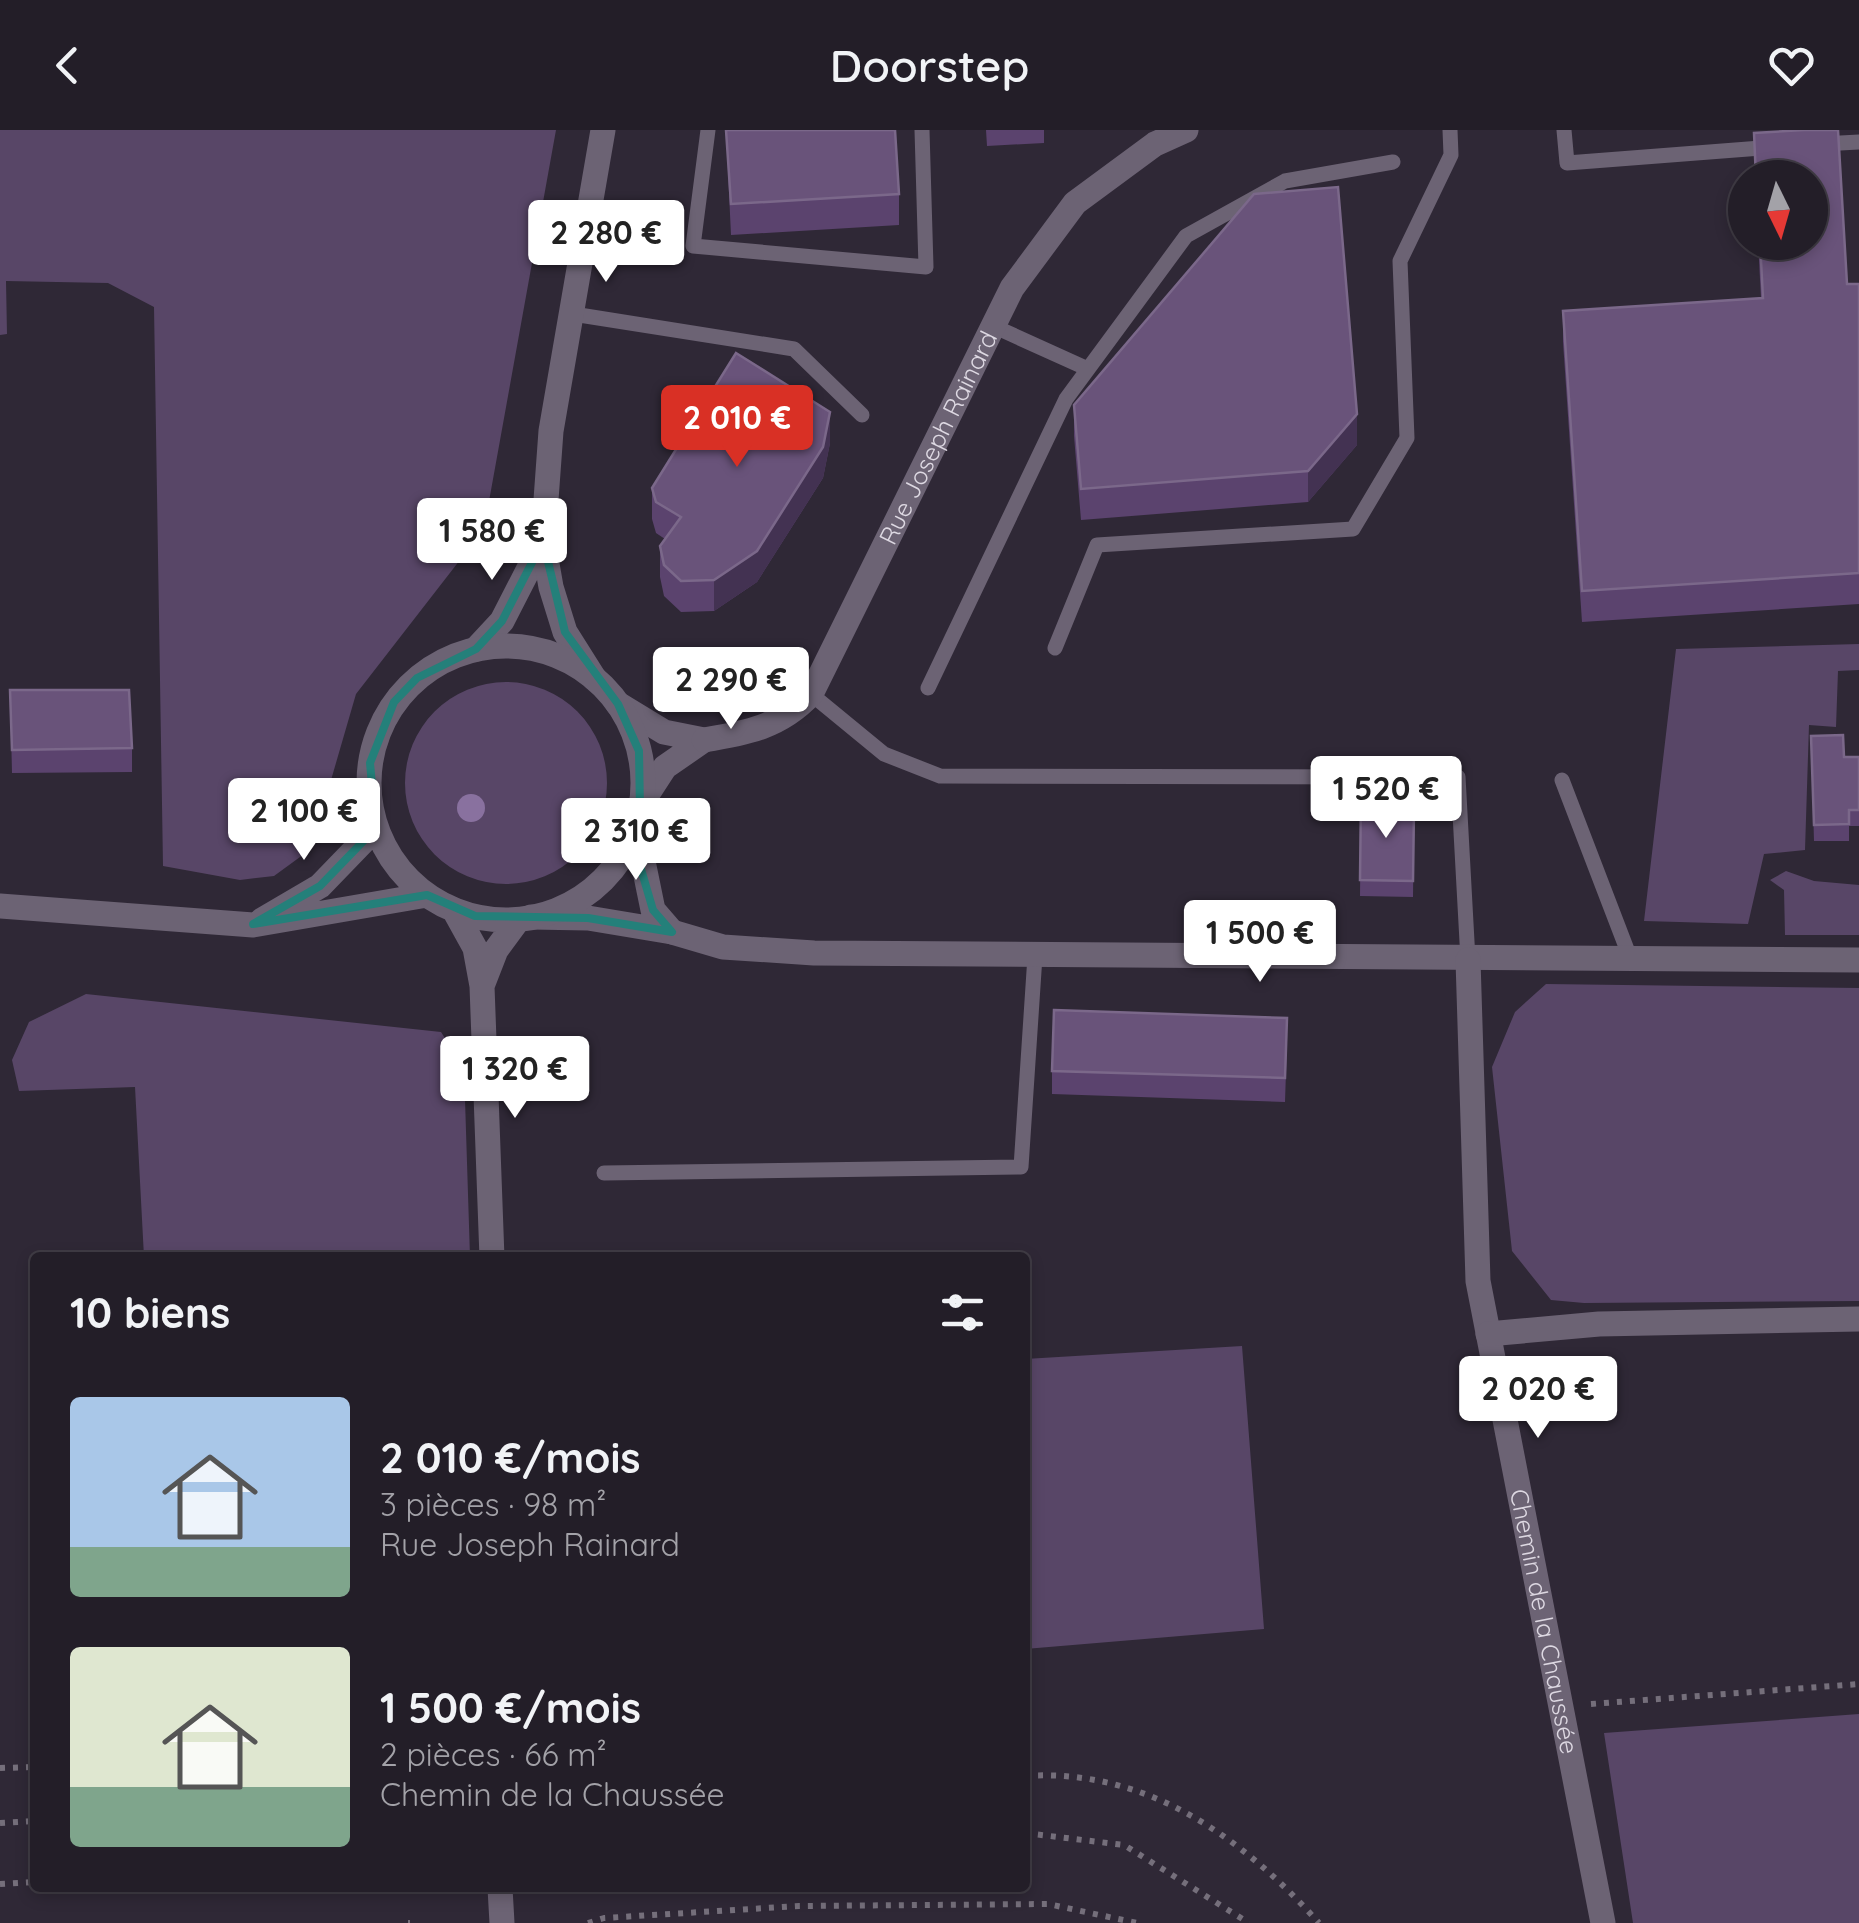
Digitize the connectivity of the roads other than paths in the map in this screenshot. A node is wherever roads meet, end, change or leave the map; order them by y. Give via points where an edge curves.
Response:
1 (603, 130) edge
2 (708, 130) edge
3 (922, 130) edge
4 (1186, 130) edge
5 (1450, 130) edge
6 (1564, 130) edge
7 (1859, 142) edge
8 (1393, 162) dead end
9 (572, 314) junction
10 (993, 326) junction
11 (1088, 369) junction
12 (862, 415) dead end
13 (543, 541) junction
14 (1055, 648) dead end
15 (476, 649) junction
16 (594, 678) junction
17 (928, 688) dead end
18 (811, 694) junction
19 (618, 704) junction
20 (704, 740) junction
21 (1562, 780) dead end
22 (638, 815) junction
23 (376, 828) junction
24 (427, 895) junction
25 (0, 906) edge
26 (454, 910) junction
27 (525, 918) junction
28 (253, 924) junction
29 (672, 932) junction
30 (1035, 956) junction
31 (1468, 960) junction
32 (1631, 960) junction
33 (1859, 960) edge
34 (482, 986) junction
35 (604, 1172) dead end
36 (492, 1252) edge
37 (1859, 1318) edge
38 (1488, 1334) junction
39 (500, 1892) edge
40 (502, 1923) edge
41 (1603, 1923) edge

1 - 9 street
2 - 3 lane via 693,246 926,267
4 - 10 street, Rue Joseph Rainard via 1154,144 1075,203 1012,288
5 - 14 lane via 1451,155 1400,261 1407,438 1353,529 1097,545
6 - 7 lane via 1567,163
8 - 11 lane via 1284,180 1186,236
9 - 12 lane via 794,349
9 - 13 street via 550,432
10 - 11 lane
10 - 18 street, Rue Joseph Rainard
11 - 17 lane via 1066,399
13 - 15 street via 502,621
13 - 16 street via 566,632
15 - 16 street via 526,647
15 - 23 street via 417,678 394,702 370,763 368,796
16 - 19 street
18 - 20 street, Rue Joseph Rainard via 792,714 756,732
18 - 31 lane via 884,754 940,776 1458,777
19 - 20 street via 664,732
19 - 22 street via 640,751
20 - 22 street via 665,767
21 - 32 lane
22 - 27 street via 606,876 559,909
22 - 29 street via 653,910
23 - 24 street via 396,866
23 - 28 street via 320,886
24 - 26 street
24 - 28 street
25 - 28 street
26 - 27 street
26 - 34 street via 476,948
27 - 29 street via 588,918
27 - 34 street via 496,950
29 - 30 street via 723,947
30 - 31 street
30 - 35 lane via 1021,1167
31 - 32 street
31 - 38 street, Chemin de la Chaussée via 1478,1282
32 - 33 street
34 - 36 street
37 - 38 street via 1600,1324
38 - 41 street, Chemin de la Chaussée
39 - 40 street

